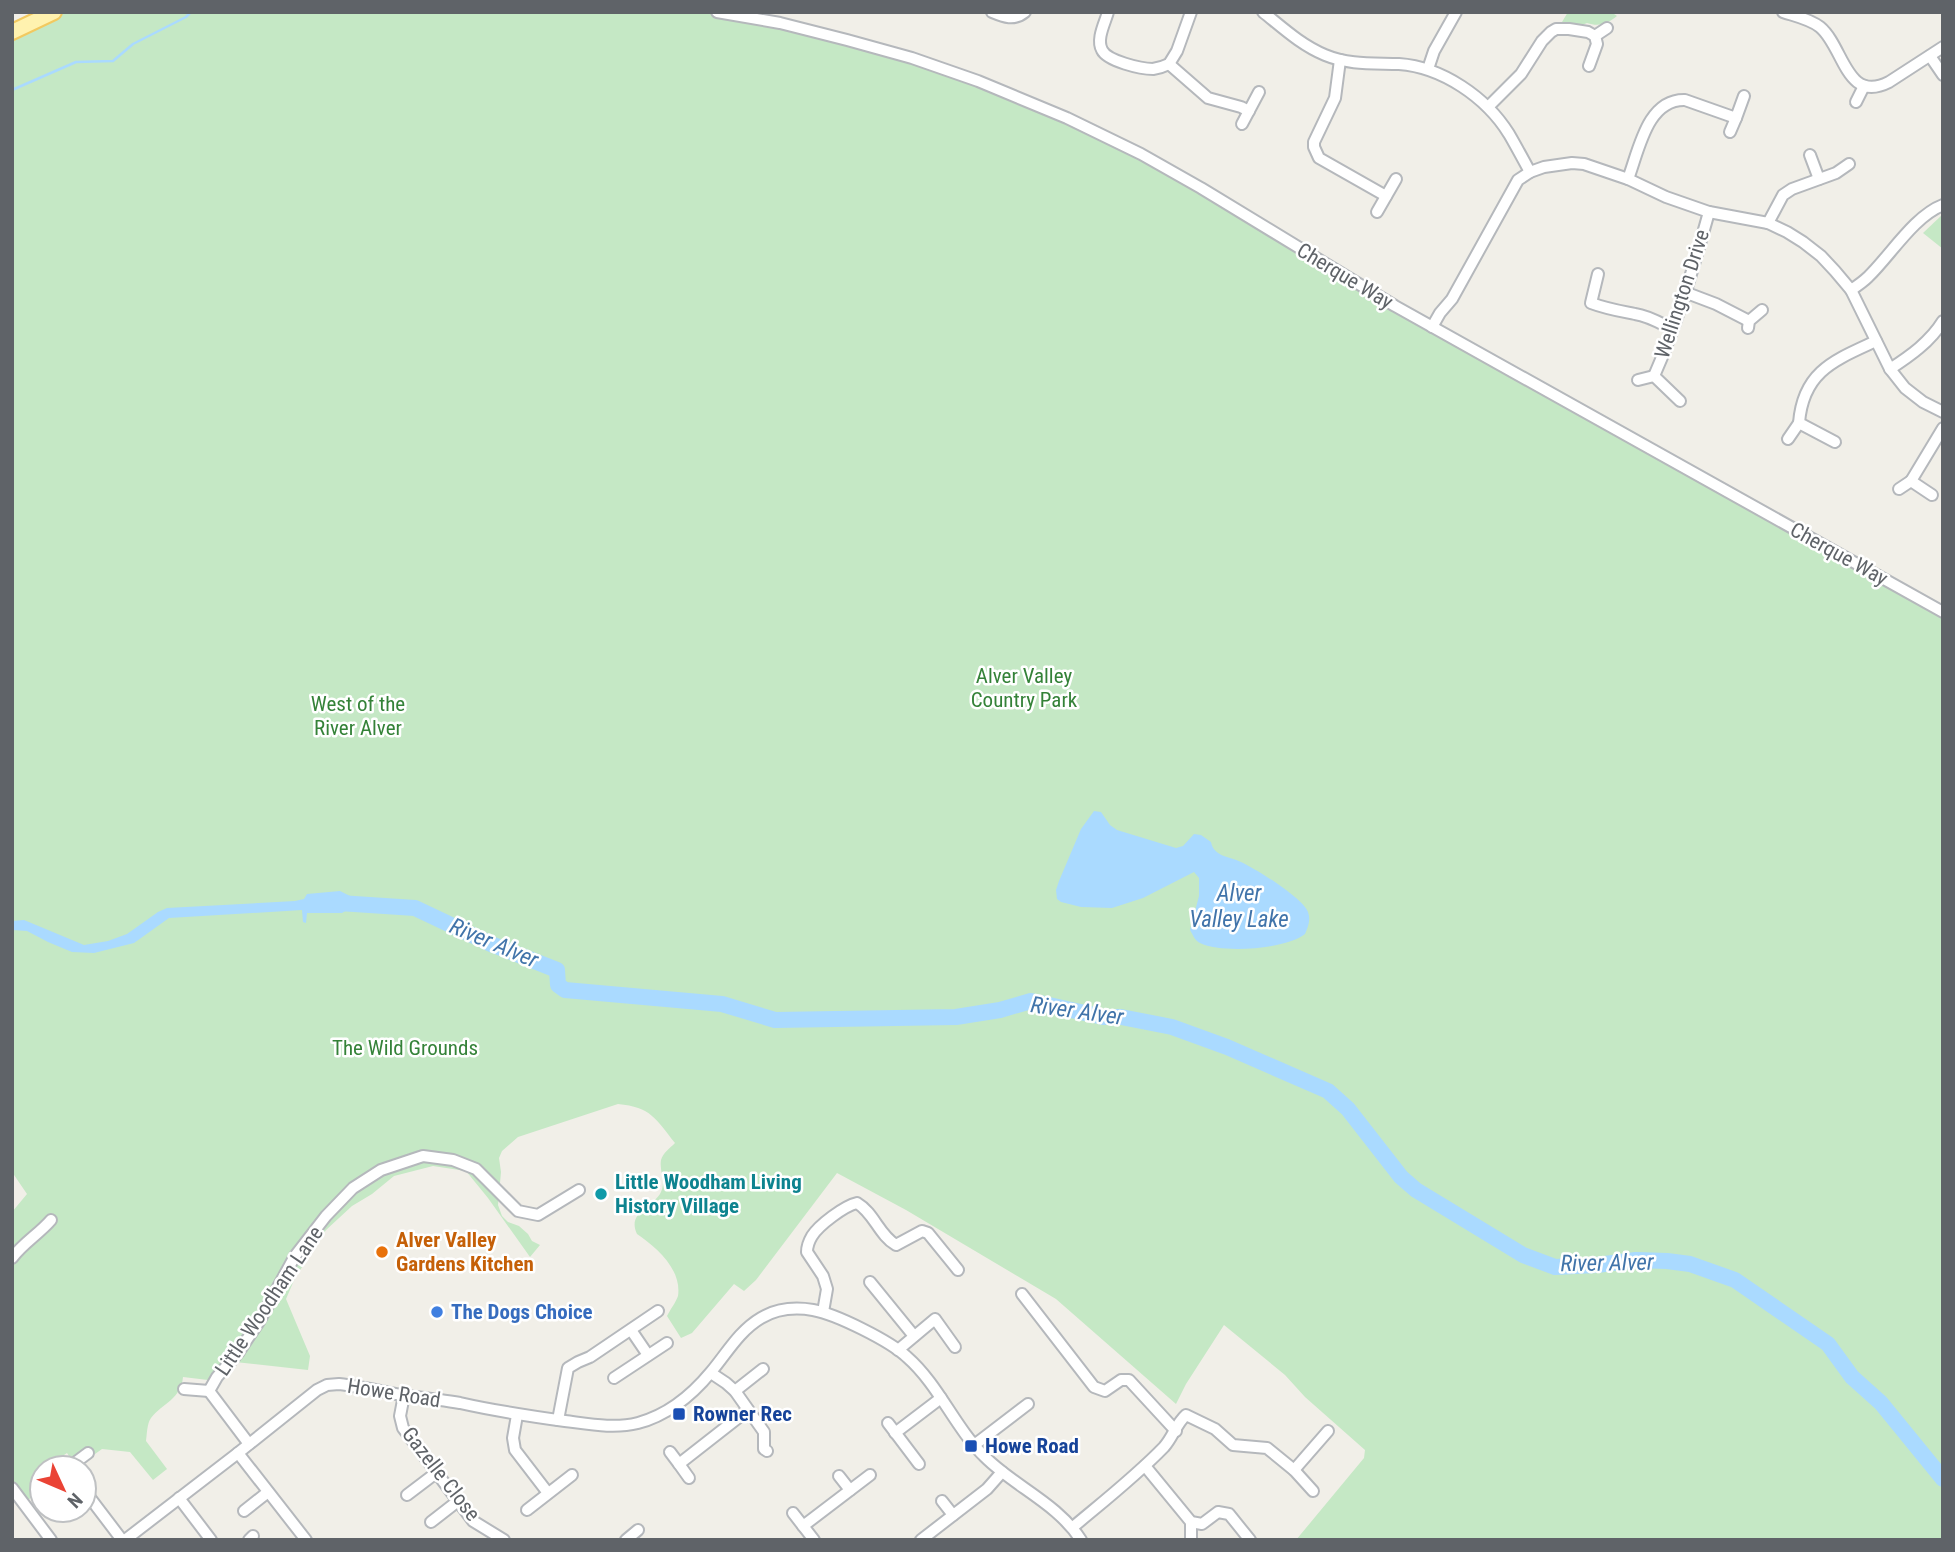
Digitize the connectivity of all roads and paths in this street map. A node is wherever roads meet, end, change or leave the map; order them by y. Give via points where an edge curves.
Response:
1 (54, 12) edge
2 (717, 12) edge
3 (992, 12) edge
4 (1025, 12) edge
5 (1108, 12) edge
6 (1191, 12) edge
7 (1263, 12) edge
8 (1456, 12) edge
9 (1783, 12) edge
10 (1804, 15) edge
11 (1278, 17) edge
12 (1607, 29) dead end
13 (12, 32) edge
14 (1595, 36) junction
15 (1943, 47) edge
16 (1930, 55) junction
17 (1340, 60) junction
18 (1169, 65) junction
19 (1589, 66) dead end
20 (1428, 69) junction
21 (1943, 75) edge
22 (1864, 86) junction
23 (1259, 92) dead end
24 (1744, 96) dead end
25 (1856, 102) dead end
26 (1488, 107) junction
27 (1249, 111) junction
28 (1736, 118) junction
29 (1242, 124) dead end
30 (1730, 132) dead end
31 (1314, 147) junction
32 (1301, 150) dead end
33 (1810, 155) dead end
34 (1849, 164) dead end
35 (1530, 172) junction
36 (1819, 178) junction
37 (1396, 179) dead end
38 (1628, 179) junction
39 (1386, 196) junction
40 (1943, 205) edge
41 (1377, 212) dead end
42 (1709, 212) junction
43 (1768, 223) junction
44 (1598, 274) dead end
45 (1851, 290) junction
46 (1687, 293) junction
47 (1762, 310) dead end
48 (1943, 321) edge
49 (1436, 329) junction
50 (1672, 329) junction
51 (1876, 341) junction
52 (1890, 369) junction
53 (1654, 376) junction
54 (1638, 380) dead end
55 (1680, 401) dead end
56 (1943, 412) edge
57 (1799, 423) junction
58 (1943, 428) edge
59 (1788, 439) dead end
60 (1835, 442) dead end
61 (1912, 481) junction
62 (1899, 489) dead end
63 (1932, 495) dead end
64 (1943, 612) edge
65 (579, 1190) dead end
66 (51, 1220) dead end
67 (12, 1258) edge
68 (958, 1270) dead end
69 (870, 1282) dead end
70 (1022, 1294) dead end
71 (658, 1311) dead end
72 (823, 1312) junction
73 (631, 1330) junction
74 (914, 1336) junction
75 (667, 1343) dead end
76 (956, 1347) dead end
77 (898, 1350) junction
78 (648, 1355) junction
79 (763, 1369) dead end
80 (711, 1373) junction
81 (614, 1378) dead end
82 (184, 1389) dead end
83 (209, 1391) junction
84 (735, 1391) junction
85 (404, 1395) junction
86 (941, 1398) junction
87 (1028, 1404) dead end
88 (748, 1410) junction
89 (517, 1415) junction
90 (558, 1420) junction
91 (888, 1423) dead end
92 (1176, 1431) junction
93 (1328, 1431) dead end
94 (895, 1433) junction
95 (249, 1444) junction
96 (973, 1446) junction
97 (767, 1451) dead end
98 (670, 1452) dead end
99 (238, 1453) junction
100 (679, 1464) junction
101 (919, 1464) dead end
102 (1145, 1466) junction
103 (1294, 1470) junction
104 (436, 1472) junction
105 (1002, 1472) junction
106 (572, 1475) dead end
107 (870, 1475) dead end
108 (839, 1476) dead end
109 (689, 1478) dead end
110 (12, 1489) edge
111 (850, 1490) junction
112 (1313, 1491) dead end
113 (268, 1492) junction
114 (548, 1493) junction
115 (407, 1494) dead end
116 (179, 1499) junction
117 (458, 1501) junction
118 (943, 1501) dead end
119 (98, 1508) edge
120 (527, 1510) dead end
121 (244, 1511) dead end
122 (793, 1513) dead end
123 (953, 1515) junction
124 (431, 1522) dead end
125 (1191, 1522) junction
126 (803, 1526) junction
127 (1073, 1527) junction
128 (638, 1530) dead end
129 (51, 1540) edge
130 (123, 1540) edge
131 (211, 1540) edge
132 (306, 1540) edge
133 (503, 1540) edge
134 (626, 1540) edge
135 (814, 1540) edge
136 (921, 1540) edge
137 (1081, 1540) edge
138 (1191, 1540) edge
139 (1250, 1540) edge

1 - 13 main road
2 - 49 street, Cherque Way via 780,23 912,58 1067,118 1201,188
3 - 4 street via 1010,18
5 - 18 street via 1100,42 1108,57 1143,68
6 - 18 street
7 - 11 street
8 - 20 street
9 - 10 street
10 - 22 street via 1821,28 1850,74
11 - 17 street via 1311,49
12 - 14 street
14 - 19 street via 1597,44
14 - 26 street via 1569,29 1551,32 1521,74
15 - 16 street
16 - 21 street
16 - 22 street via 1879,86
17 - 20 street
17 - 31 street via 1335,98
18 - 27 street via 1208,98
20 - 26 street
22 - 25 street
23 - 27 street
24 - 28 street
26 - 35 street
27 - 29 street
28 - 30 street
28 - 38 street via 1685,100 1665,103 1651,118
31 - 32 street
31 - 39 street via 1320,158
33 - 36 street
34 - 36 street
35 - 38 street via 1572,163
35 - 49 street via 1513,187 1452,299 1447,318
36 - 43 street via 1783,195
37 - 39 street
38 - 42 street
39 - 41 street
40 - 45 street via 1930,212
42 - 43 street
42 - 46 street, Wellington Drive
43 - 45 street via 1803,242
44 - 50 street via 1586,306 1649,318
45 - 51 street
46 - 47 street via 1716,304 1748,325
46 - 50 street, Wellington Drive
48 - 52 street via 1928,341
49 - 64 street, Cherque Way
50 - 53 street, Wellington Drive
51 - 52 street
51 - 57 street via 1838,358 1819,373 1805,394
52 - 56 street via 1905,388
53 - 54 street, Wellington Drive
53 - 55 street, Wellington Drive
57 - 59 street
57 - 60 street
58 - 61 street
61 - 62 street
61 - 63 street
65 - 83 street, Little Woodham Lane via 538,1215 518,1211 476,1169 453,1160 423,1156 381,1170 353,1188 310,1236 261,1320
66 - 67 street
68 - 72 street via 928,1233 922,1231 896,1245 864,1208 857,1203 848,1205 813,1234 808,1244 807,1252 827,1289
69 - 74 street
70 - 92 street via 1094,1387 1105,1391 1129,1380
71 - 73 street
72 - 77 street, Howe Road
72 - 80 street, Howe Road via 792,1309 762,1318 733,1343
73 - 78 street
73 - 90 street via 568,1368
74 - 76 street via 935,1319
74 - 77 street
75 - 78 street
77 - 86 street, Howe Road
78 - 81 street
79 - 84 street
80 - 84 street
80 - 90 street, Howe Road via 659,1416 621,1426
82 - 83 street, Little Woodham Lane
83 - 95 street, Little Woodham Lane
84 - 88 street
85 - 89 street, Howe Road
85 - 95 street, Howe Road via 327,1385
85 - 104 street, Gazelle Close via 402,1428
86 - 94 street
86 - 96 street, Howe Road
87 - 96 street
88 - 97 street via 764,1432
88 - 100 street
89 - 90 street, Howe Road
89 - 114 street via 515,1450
91 - 94 street
92 - 102 street
92 - 103 street via 1186,1415 1215,1429 1233,1445 1267,1448
93 - 103 street
94 - 101 street
95 - 99 street, Howe Road
96 - 105 street, Howe Road
98 - 100 street
99 - 113 street
99 - 116 street, Howe Road
100 - 109 street
102 - 125 street
102 - 127 street
103 - 112 street
104 - 115 street
104 - 117 street, Gazelle Close
105 - 123 street via 988,1489
105 - 127 street, Howe Road
106 - 114 street
107 - 111 street
108 - 111 street
110 - 129 street
111 - 126 street
113 - 121 street
113 - 132 street
114 - 120 street
116 - 130 street, Howe Road
116 - 131 street
117 - 124 street
117 - 133 street, Gazelle Close via 473,1521
118 - 123 street
119 - 130 street
122 - 126 street
123 - 136 street
125 - 138 street
125 - 139 street via 1202,1524 1218,1512 1230,1514
126 - 135 street
127 - 137 street, Howe Road
128 - 134 street

